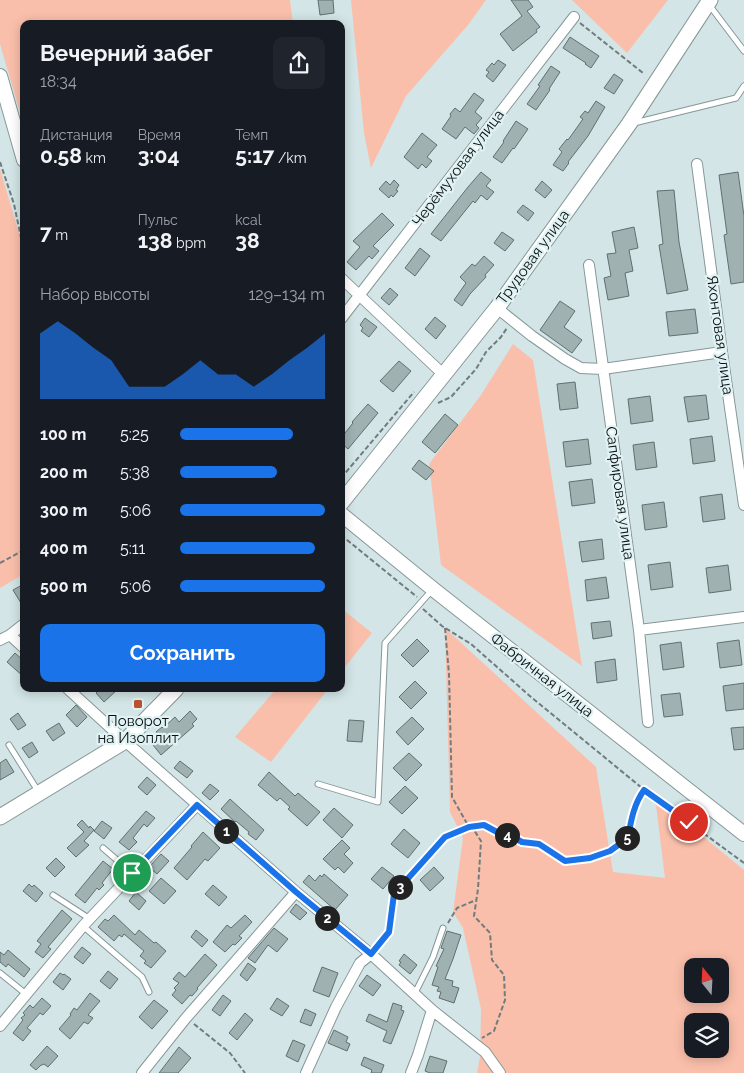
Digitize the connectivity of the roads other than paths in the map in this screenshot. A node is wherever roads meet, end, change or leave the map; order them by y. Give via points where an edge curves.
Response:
1 (709, 1) edge
2 (574, 17) road end
3 (744, 51) edge
4 (0, 76) edge
5 (744, 86) edge
6 (629, 124) junction
7 (20, 146) edge
8 (698, 164) dead end
9 (589, 265) dead end
10 (345, 282) edge
11 (360, 295) junction
12 (497, 308) junction
13 (345, 314) edge
14 (722, 352) junction
15 (603, 369) junction
16 (444, 375) junction
17 (345, 498) edge
18 (744, 505) edge
19 (345, 517) edge
20 (434, 589) junction
21 (744, 617) edge
22 (20, 627) edge
23 (639, 630) junction
24 (5, 637) edge
25 (20, 646) edge
26 (71, 692) edge
27 (173, 692) edge
28 (648, 722) dead end
29 (124, 741) junction
30 (9, 745) dead end
31 (318, 784) dead end
32 (40, 793) junction
33 (197, 805) junction
34 (0, 817) edge
35 (744, 834) edge
36 (445, 837) road end
37 (103, 848) dead end
38 (132, 873) junction
39 (296, 892) junction
40 (52, 895) dead end
41 (87, 923) junction
42 (443, 928) road end
43 (371, 954) junction
44 (0, 973) edge
45 (149, 992) dead end
46 (415, 992) junction
47 (26, 994) junction
48 (432, 1010) junction
49 (0, 1026) edge
50 (142, 1073) edge
51 (306, 1073) edge
52 (411, 1073) edge
53 (500, 1073) edge

1 - 3 lane
1 - 6 main road, Трудовая улица
2 - 11 street, Черёмуховая улица
4 - 7 street
5 - 6 lane via 736,98
6 - 12 main road, Трудовая улица
8 - 14 street, Яхонтовая улица
9 - 15 street, Сапфировая улица
10 - 11 street
11 - 13 street, Черёмуховая улица
11 - 16 street
12 - 15 street via 565,359 581,368
12 - 16 main road, Трудовая улица
14 - 15 street
14 - 18 street, Яхонтовая улица
15 - 23 street, Сапфировая улица
16 - 17 main road, Трудовая улица
19 - 20 street, Фабричная улица
20 - 31 lane via 385,643 378,802
20 - 35 street, Фабричная улица
21 - 23 street
22 - 24 street
23 - 28 street, Сапфировая улица
24 - 25 street
26 - 29 street
27 - 29 main road
29 - 32 main road
29 - 33 street
30 - 32 lane
32 - 34 main road
33 - 38 street
33 - 39 street
36 - 43 lane via 394,894 389,932
37 - 38 lane
38 - 41 street
39 - 43 street
39 - 50 street
40 - 41 lane
41 - 45 lane via 142,977
41 - 47 street
42 - 46 lane
43 - 46 street
43 - 51 street via 360,963
44 - 47 lane
46 - 48 street
47 - 49 street
48 - 52 street
48 - 53 street via 485,1052

